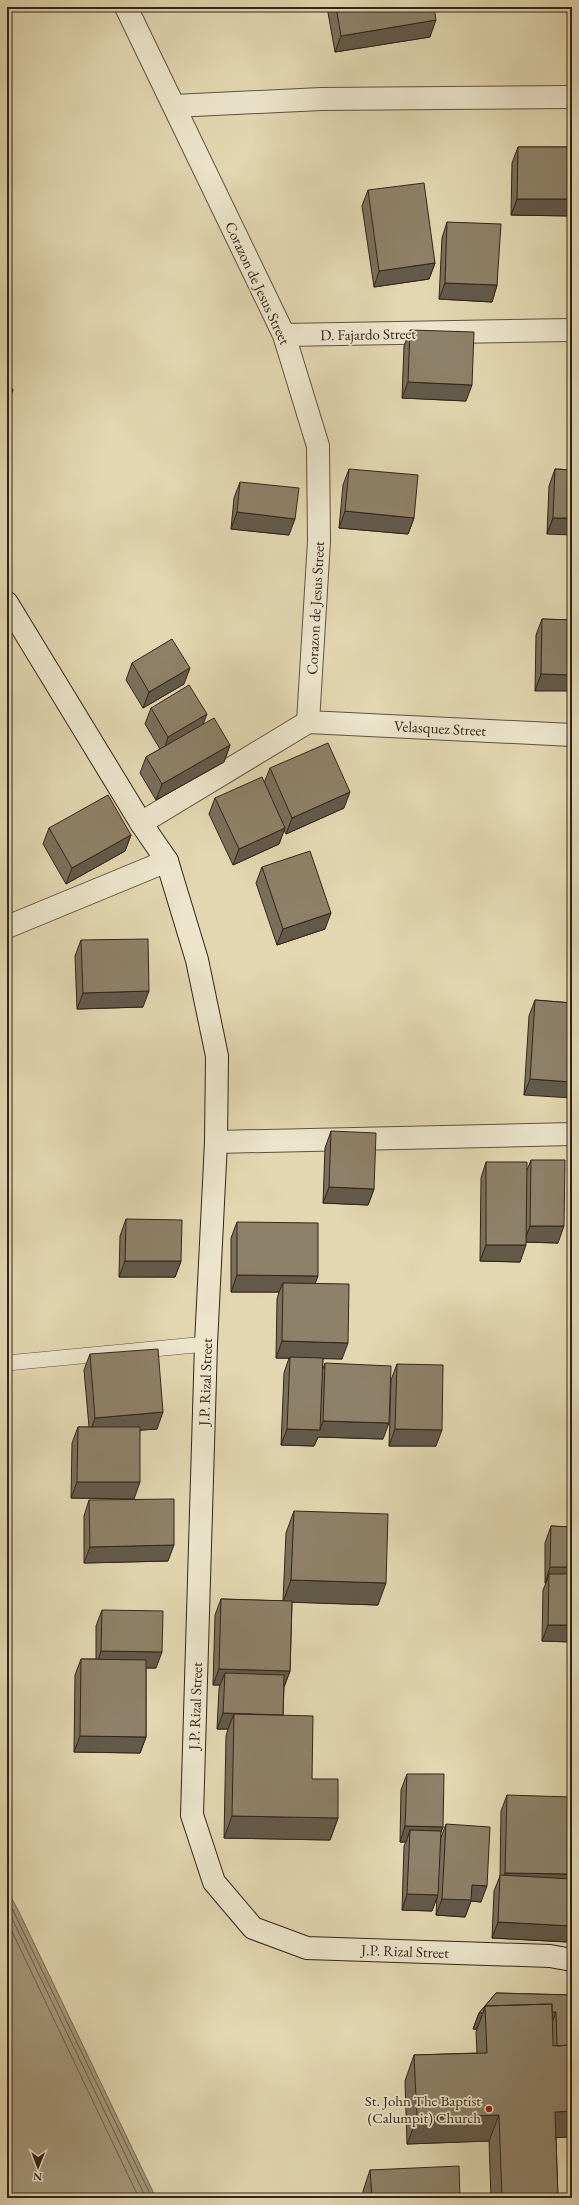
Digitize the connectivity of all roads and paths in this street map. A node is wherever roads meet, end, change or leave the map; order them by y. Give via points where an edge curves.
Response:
1 (126, 7) edge
2 (572, 97) edge
3 (174, 106) junction
4 (572, 330) edge
5 (284, 335) junction
6 (7, 603) edge
7 (308, 722) junction
8 (572, 735) edge
9 (141, 823) junction
10 (167, 861) junction
11 (7, 927) edge
12 (572, 1134) edge
13 (216, 1142) junction
14 (206, 1344) junction
15 (7, 1363) edge
16 (572, 1960) edge

1 - 3 street, Corazon de Jesus Street
2 - 3 street via 321,100
3 - 5 street, Corazon de Jesus Street
4 - 5 street, D. Fajardo Street
5 - 7 street, Corazon de Jesus Street via 318,446 319,541
6 - 9 street, J.P. Rizal Street
7 - 8 street, Velasquez Street
7 - 9 street
9 - 10 street, J.P. Rizal Street
10 - 11 street
10 - 13 street, J.P. Rizal Street via 197,960 217,1056
12 - 13 street
13 - 14 street, J.P. Rizal Street
14 - 15 lane
14 - 16 street, J.P. Rizal Street via 192,1815 214,1882 253,1928 306,1948 550,1956

